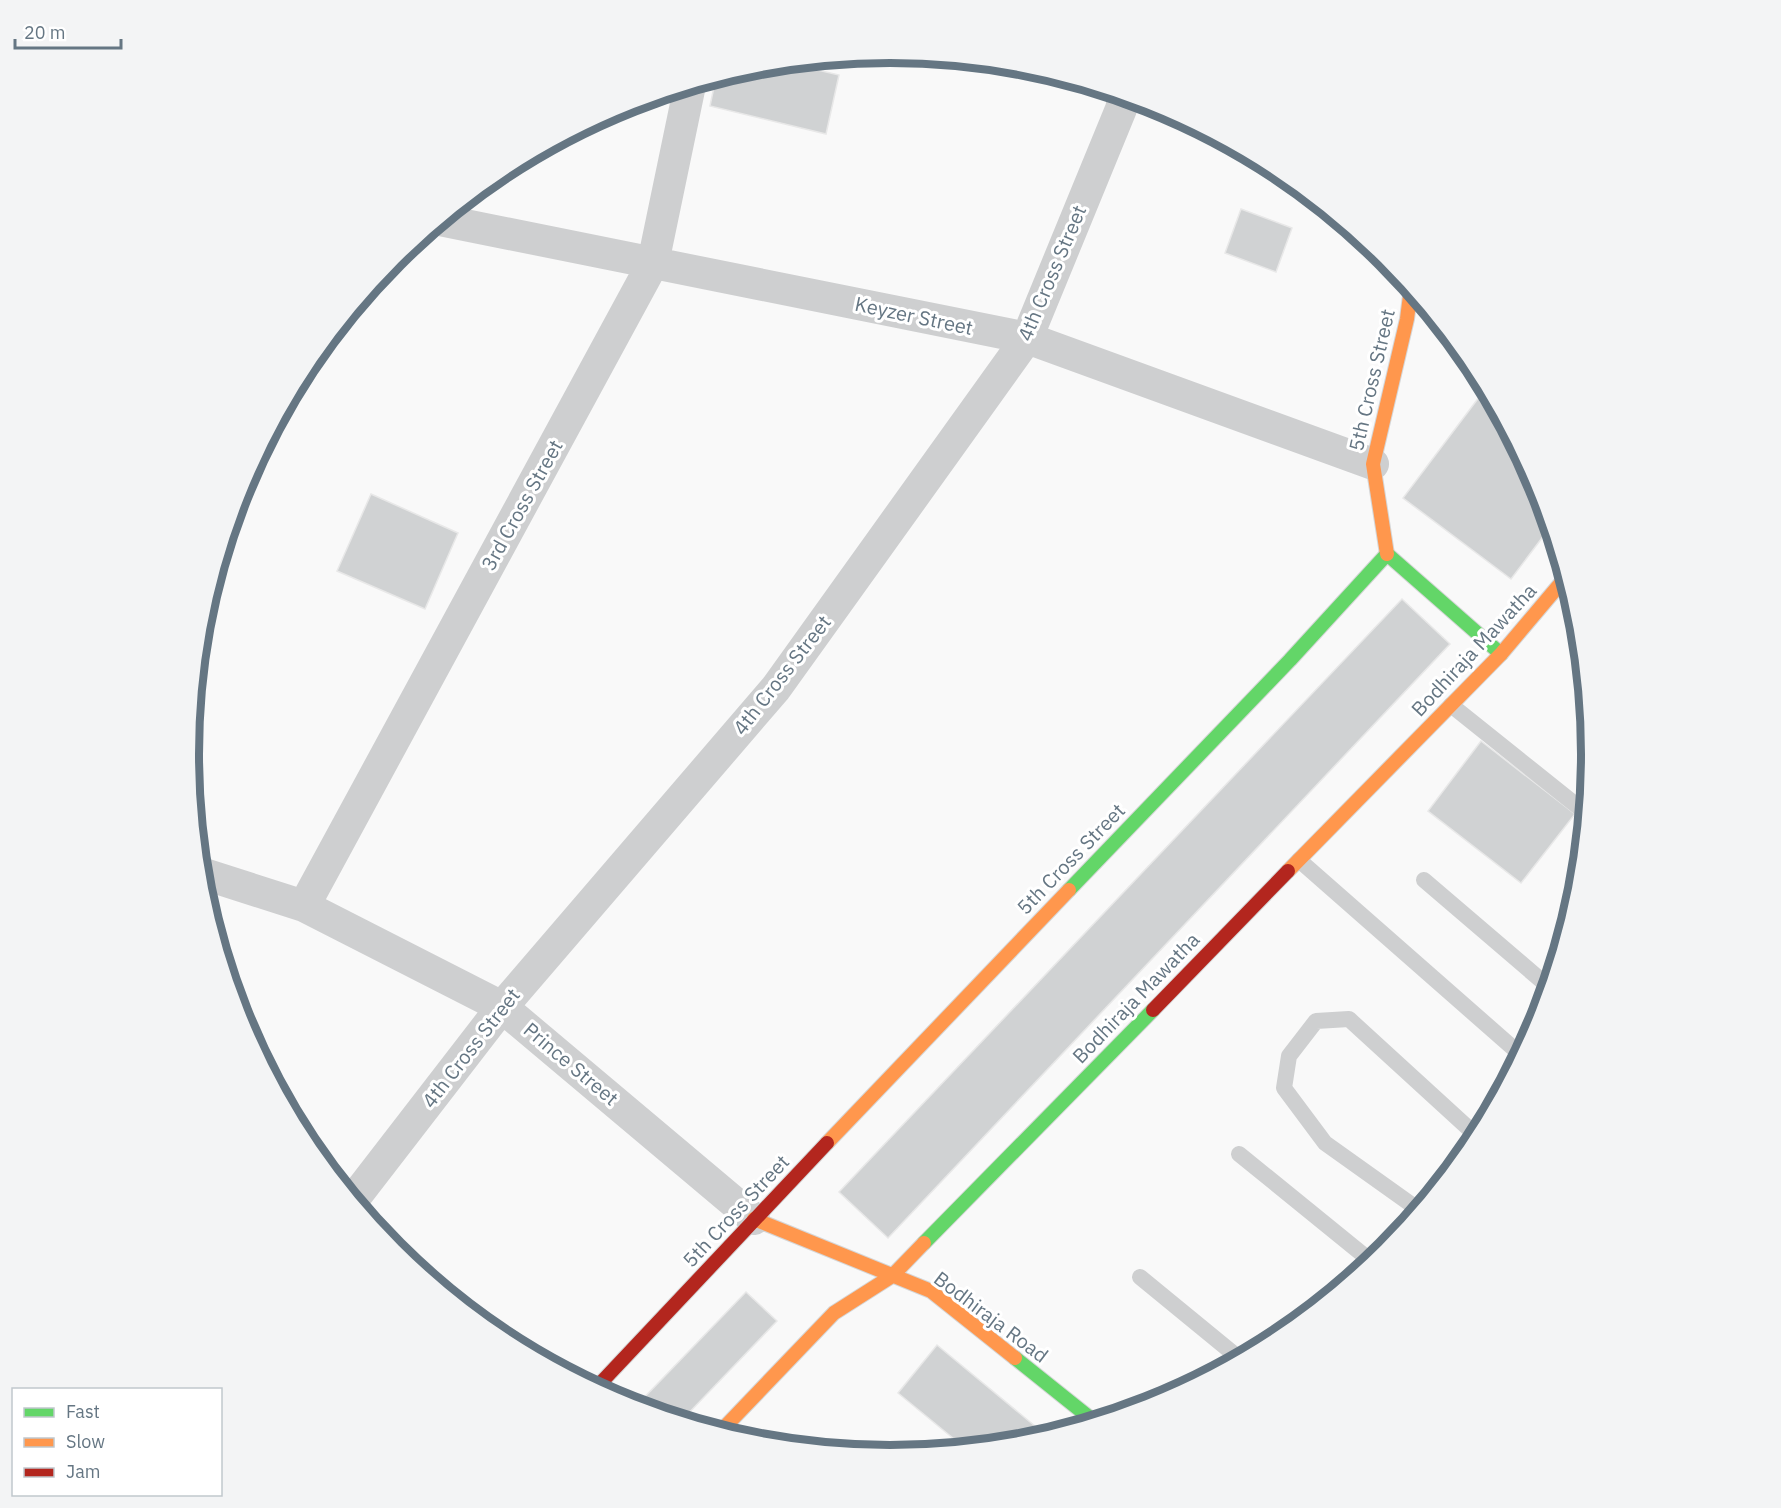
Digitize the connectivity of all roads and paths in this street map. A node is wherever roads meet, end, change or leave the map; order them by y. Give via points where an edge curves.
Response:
1 (688, 94) edge
2 (1122, 103) edge
3 (450, 222) edge
4 (653, 262) junction
5 (1410, 298) edge
6 (1027, 338) junction
7 (1373, 464) junction
8 (1387, 554) junction
9 (1560, 584) edge
10 (1501, 654) junction
11 (1451, 705) junction
12 (1579, 808) edge
13 (1299, 860) junction
14 (211, 876) edge
15 (1425, 880) dead end
16 (304, 906) junction
17 (1543, 982) edge
18 (502, 1006) junction
19 (1515, 1050) edge
20 (1470, 1130) edge
21 (1239, 1154) dead end
22 (358, 1194) edge
23 (1413, 1206) edge
24 (754, 1219) junction
25 (1364, 1257) edge
26 (891, 1276) junction
27 (1140, 1277) dead end
28 (1233, 1353) edge
29 (602, 1381) edge
30 (1087, 1416) edge
31 (727, 1425) edge

1 - 4 street, 3rd Cross Street
2 - 6 street, 4th Cross Street
3 - 4 street, Keyzer Street
4 - 6 street, Keyzer Street
4 - 16 street, 3rd Cross Street
5 - 7 street, 5th Cross Street
6 - 7 street, Keyzer Street
6 - 18 street, 4th Cross Street via 776,688
7 - 8 street, 5th Cross Street
8 - 10 street
8 - 24 street, 5th Cross Street
9 - 10 street, Bodhiraja Mawatha
10 - 11 street, Bodhiraja Mawatha
11 - 12 lane
11 - 13 street, Bodhiraja Mawatha
13 - 19 lane
13 - 26 street, Bodhiraja Mawatha
14 - 16 street, Prince Street
15 - 17 lane
16 - 18 street, Prince Street
18 - 22 street, 4th Cross Street
18 - 24 street, Prince Street
20 - 23 lane via 1348,1019 1316,1021 1289,1056 1284,1088 1324,1143
21 - 25 lane
24 - 26 street, Bodhiraja Road
24 - 29 street, 5th Cross Street
26 - 30 street, Bodhiraja Road via 931,1291
26 - 31 street, Bodhiraja Mawatha via 834,1313
27 - 28 lane

